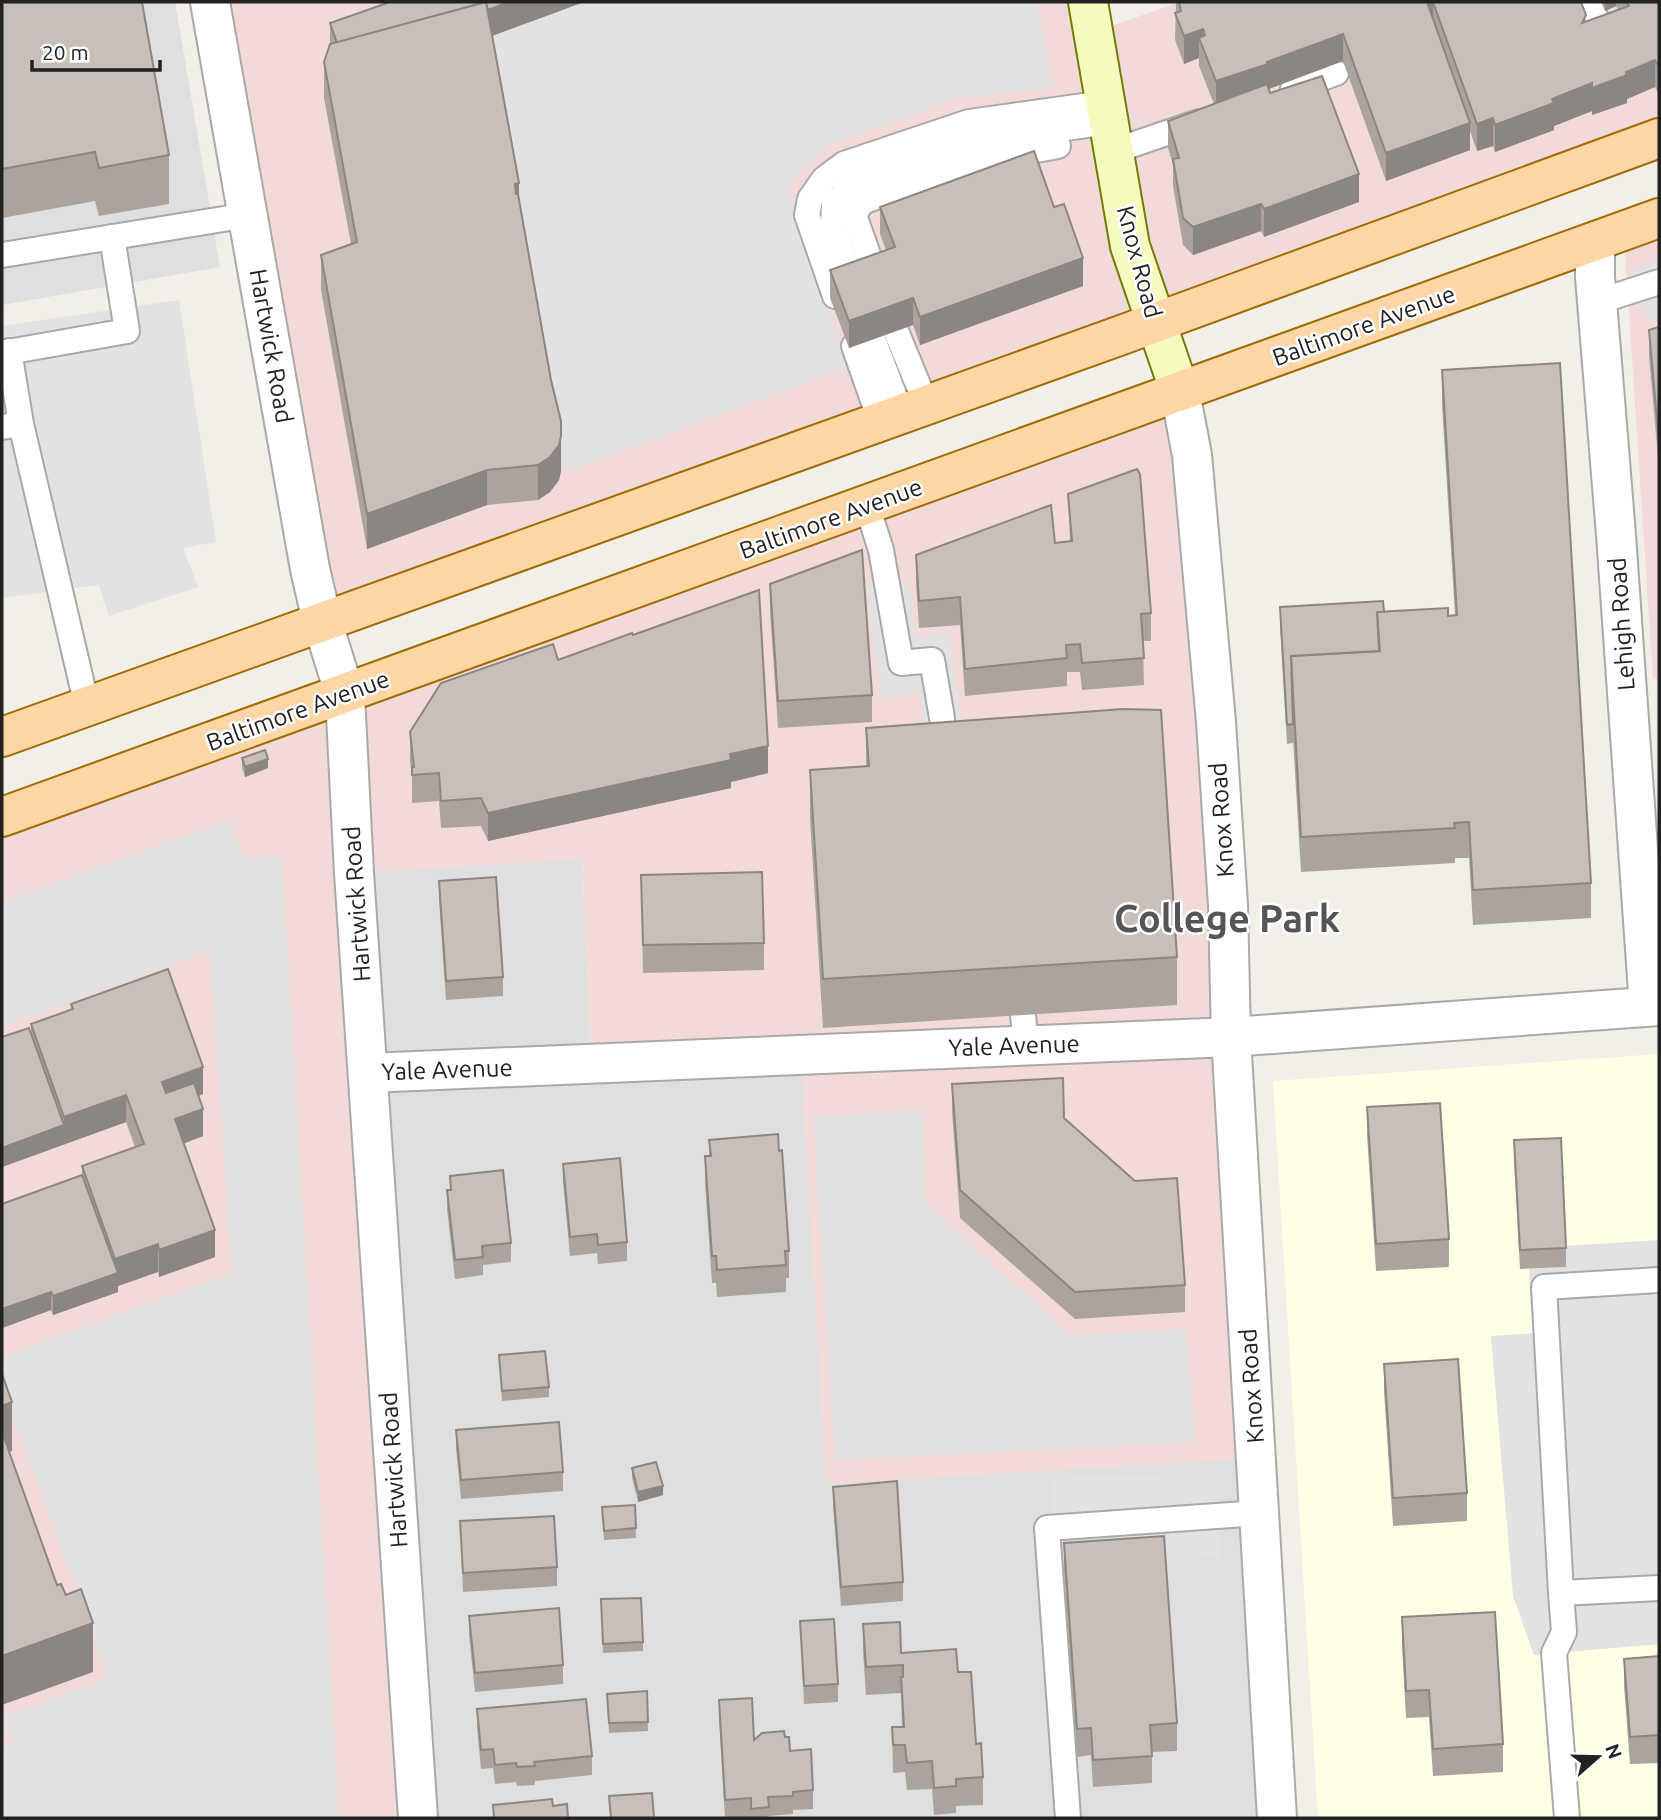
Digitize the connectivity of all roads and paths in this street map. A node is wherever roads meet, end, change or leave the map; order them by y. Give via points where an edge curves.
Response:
1 (210, 2) edge
2 (1088, 2) edge
3 (1589, 2) edge
4 (1601, 30) edge
5 (1336, 74) dead end
6 (1273, 96) edge
7 (1222, 114) edge
8 (1110, 129) junction
9 (1659, 138) edge
10 (248, 215) junction
11 (1659, 218) edge
12 (112, 237) junction
13 (1595, 242) junction
14 (2, 255) edge
15 (877, 280) edge
16 (1659, 282) edge
17 (845, 292) edge
18 (1597, 302) junction
19 (1155, 323) junction
20 (897, 331) edge
21 (864, 343) edge
22 (6, 352) edge
23 (1180, 392) junction
24 (902, 412) junction
25 (12, 425) edge
26 (867, 506) junction
27 (322, 621) junction
28 (345, 695) junction
29 (87, 706) junction
30 (942, 718) dead end
31 (2, 737) edge
32 (2, 817) edge
33 (1654, 1006) edge
34 (1231, 1037) junction
35 (368, 1073) junction
36 (1659, 1280) edge
37 (1259, 1513) junction
38 (1659, 1588) edge
39 (1561, 1593) junction
40 (418, 1818) edge
41 (1068, 1818) edge
42 (1277, 1818) edge
43 (1567, 1818) edge

1 - 10 street, Hartwick Road
2 - 8 street, Knox Road
3 - 4 lane
5 - 6 lane
7 - 8 lane
8 - 15 lane via 977,161 862,202 854,215
8 - 17 lane via 969,122 844,164 824,178 810,199 807,215
8 - 19 street, Knox Road via 1130,246
9 - 19 main road
10 - 12 lane
10 - 27 street, Hartwick Road
11 - 13 main road, Baltimore Avenue
12 - 14 lane
12 - 22 lane via 127,331
13 - 18 street, Lehigh Road
13 - 23 main road, Baltimore Avenue
16 - 18 lane
18 - 33 street, Lehigh Road
19 - 23 street, Knox Road
19 - 24 main road
20 - 24 lane
21 - 24 lane
22 - 25 lane
23 - 26 main road, Baltimore Avenue
23 - 34 street, Knox Road via 1192,455 1216,722
24 - 27 main road
25 - 29 lane
26 - 28 main road, Baltimore Avenue
26 - 30 lane via 881,550 901,663 932,660
27 - 28 street, Hartwick Road
27 - 29 main road
28 - 32 main road, Baltimore Avenue
28 - 35 street, Hartwick Road
29 - 31 main road
33 - 34 street, Yale Avenue
34 - 35 street, Yale Avenue via 1024,1030
34 - 37 street, Knox Road
35 - 40 street, Hartwick Road
36 - 39 lane via 1544,1287
37 - 41 lane via 1047,1528
37 - 42 street, Knox Road
38 - 39 lane
39 - 43 lane via 1564,1632 1555,1653

